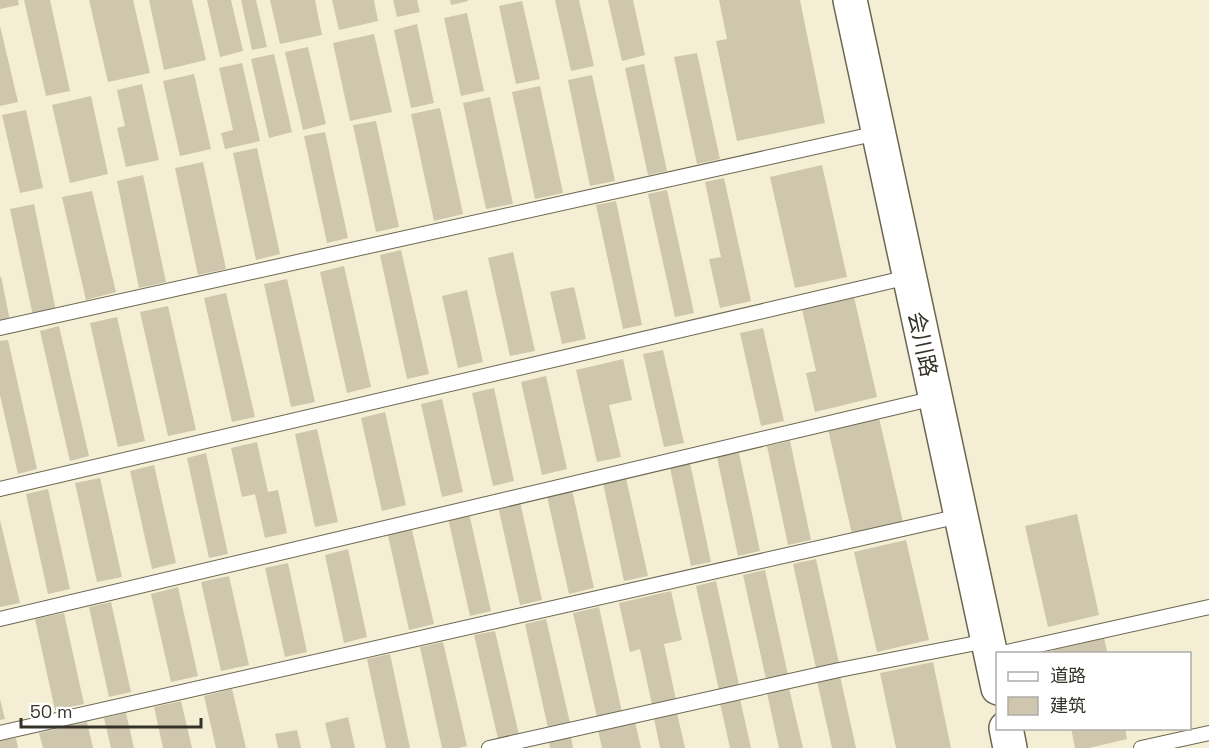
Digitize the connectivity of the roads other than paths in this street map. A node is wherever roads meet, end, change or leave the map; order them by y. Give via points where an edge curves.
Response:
1 (850, 0) edge
2 (878, 133) junction
3 (909, 277) junction
4 (0, 328) edge
5 (935, 398) junction
6 (0, 489) edge
7 (960, 516) junction
8 (1209, 607) edge
9 (0, 619) edge
10 (993, 651) edge
11 (996, 673) edge
12 (1006, 730) edge
13 (0, 733) edge
14 (1209, 733) edge
15 (489, 748) edge
16 (1010, 748) edge
17 (1141, 748) edge

1 - 2 street, 会川路
2 - 3 street, 会川路
2 - 4 lane
3 - 5 street, 会川路
3 - 6 lane
5 - 7 street, 会川路
5 - 9 lane
7 - 10 street, 会川路
7 - 13 lane
8 - 10 lane
10 - 11 street, 会川路
10 - 15 lane via 839,670
12 - 16 street
14 - 17 lane

